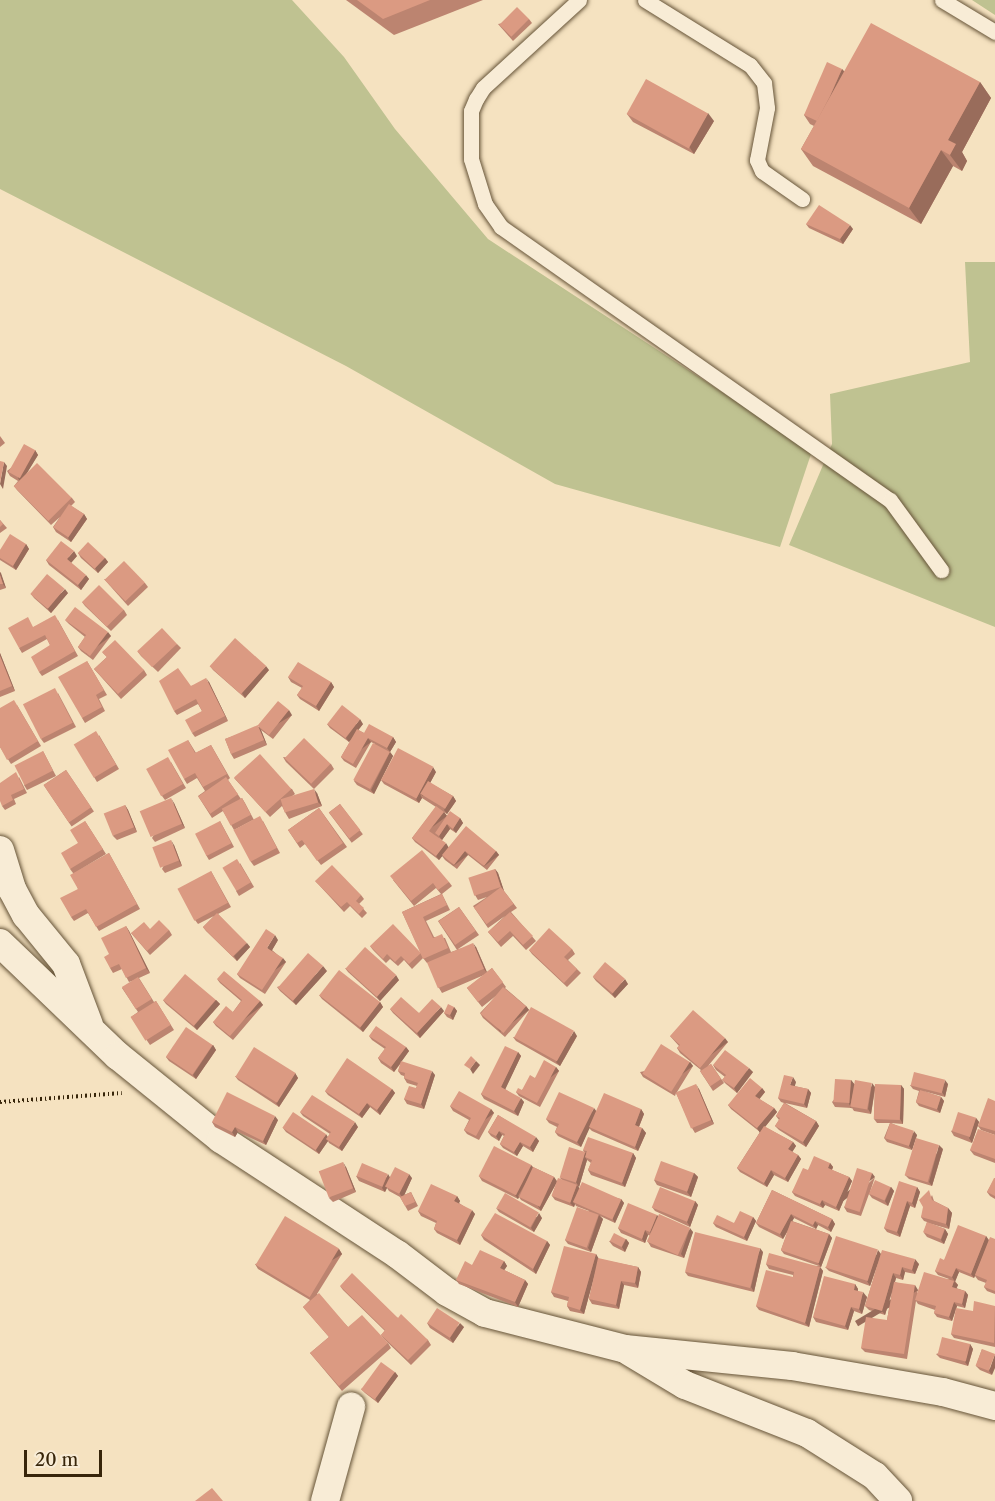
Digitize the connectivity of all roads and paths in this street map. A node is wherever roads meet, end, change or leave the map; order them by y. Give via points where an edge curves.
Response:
1 (579, 0) edge
2 (645, 0) edge
3 (942, 0) edge
4 (995, 32) edge
5 (802, 199) dead end
6 (941, 570) dead end
7 (0, 850) edge
8 (0, 943) edge
9 (91, 1033) junction
10 (159, 1090) junction
11 (0, 1102) edge
12 (625, 1349) junction
13 (995, 1406) edge
14 (351, 1407) dead end
15 (326, 1501) edge
16 (898, 1501) edge

1 - 6 lane via 490,80 476,99 471,111 471,159 485,204 501,227 890,500
2 - 5 lane via 750,65 764,83 767,108 757,160 762,171
3 - 4 lane
7 - 9 street via 12,889 26,915 66,964
8 - 9 street
9 - 10 street
10 - 11 path
10 - 12 street via 221,1139 397,1254 447,1292 485,1313
12 - 13 street via 792,1366 943,1392
12 - 16 street via 684,1384 807,1433 875,1476
14 - 15 street

